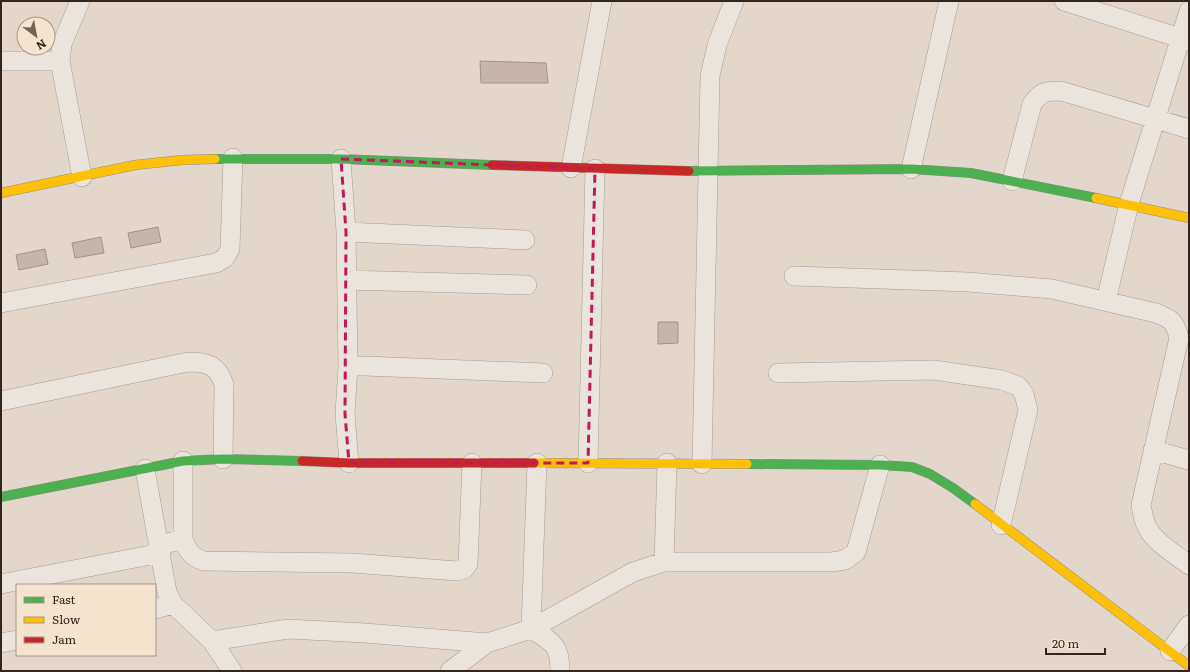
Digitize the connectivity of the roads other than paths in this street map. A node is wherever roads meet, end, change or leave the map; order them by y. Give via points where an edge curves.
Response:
1 (80, 1) edge
2 (602, 1) edge
3 (734, 1) edge
4 (949, 1) edge
5 (1064, 1) edge
6 (1189, 11) edge
7 (1185, 39) edge
8 (1, 61) edge
9 (60, 61) junction
10 (1155, 119) junction
11 (1189, 129) edge
12 (232, 158) junction
13 (341, 159) junction
14 (571, 168) junction
15 (595, 168) junction
16 (911, 169) junction
17 (708, 172) junction
18 (82, 177) junction
19 (1012, 181) junction
20 (1, 193) edge
21 (1129, 204) junction
22 (1189, 218) edge
23 (346, 232) junction
24 (525, 240) dead end
25 (794, 276) dead end
26 (347, 280) junction
27 (527, 284) dead end
28 (1106, 301) junction
29 (1, 303) edge
30 (348, 366) junction
31 (543, 373) dead end
32 (778, 373) dead end
33 (1, 401) edge
34 (1153, 450) junction
35 (224, 459) junction
36 (1189, 460) edge
37 (183, 461) junction
38 (588, 462) junction
39 (349, 463) junction
40 (472, 463) junction
41 (536, 463) junction
42 (667, 463) junction
43 (702, 464) junction
44 (880, 465) junction
45 (145, 469) junction
46 (1, 497) edge
47 (1001, 525) junction
48 (183, 539) junction
49 (160, 548) junction
50 (664, 562) junction
51 (1189, 565) edge
52 (1, 584) edge
53 (164, 606) edge
54 (1189, 626) edge
55 (531, 629) junction
56 (16, 640) edge
57 (212, 640) junction
58 (1, 643) edge
59 (486, 643) junction
60 (1170, 651) junction
61 (1189, 666) edge
62 (232, 671) edge
63 (450, 671) edge
64 (560, 671) edge

1 - 9 street via 62,44
2 - 14 street
3 - 17 street via 717,45 710,76
4 - 16 street
5 - 7 street
6 - 7 street
7 - 10 street
8 - 9 street
9 - 18 street
10 - 11 street
10 - 19 street via 1060,91 1040,94 1032,104
10 - 21 street
12 - 13 street
12 - 18 street via 135,165
12 - 29 street via 230,249 225,258 216,263
13 - 14 street
13 - 23 street
14 - 15 street
15 - 17 street
15 - 38 street
16 - 17 street
16 - 19 street via 971,173
17 - 43 street
18 - 20 street
19 - 21 street
21 - 22 street
21 - 28 street
23 - 24 street
23 - 26 street
25 - 28 street via 968,282 1052,289
26 - 27 street
26 - 30 street
28 - 34 street via 1156,313 1176,326 1179,338
30 - 31 street
30 - 39 street via 345,414
32 - 47 street via 933,370 1002,380 1018,386 1024,394 1028,410
33 - 35 street via 188,362 202,362 215,368 222,376
34 - 36 street
34 - 51 street via 1141,505 1144,520 1155,537
35 - 37 street
35 - 39 street
37 - 45 street
37 - 48 street
38 - 41 street
38 - 42 street
39 - 40 street
40 - 41 street
40 - 48 street via 468,564 464,569 457,571 352,563 204,561 195,558 189,552
41 - 55 street
42 - 43 street
42 - 50 street
43 - 44 street
44 - 47 street via 912,467 930,474 953,488
44 - 50 street via 856,552 845,560
45 - 46 street
45 - 49 street
47 - 60 street
48 - 49 street
49 - 52 street
49 - 53 street via 167,592
50 - 55 street via 633,572
53 - 57 street
54 - 60 street
55 - 59 street
55 - 64 street via 552,642 560,656
56 - 58 street
57 - 59 street via 288,629
57 - 62 street
59 - 63 street
60 - 61 street

